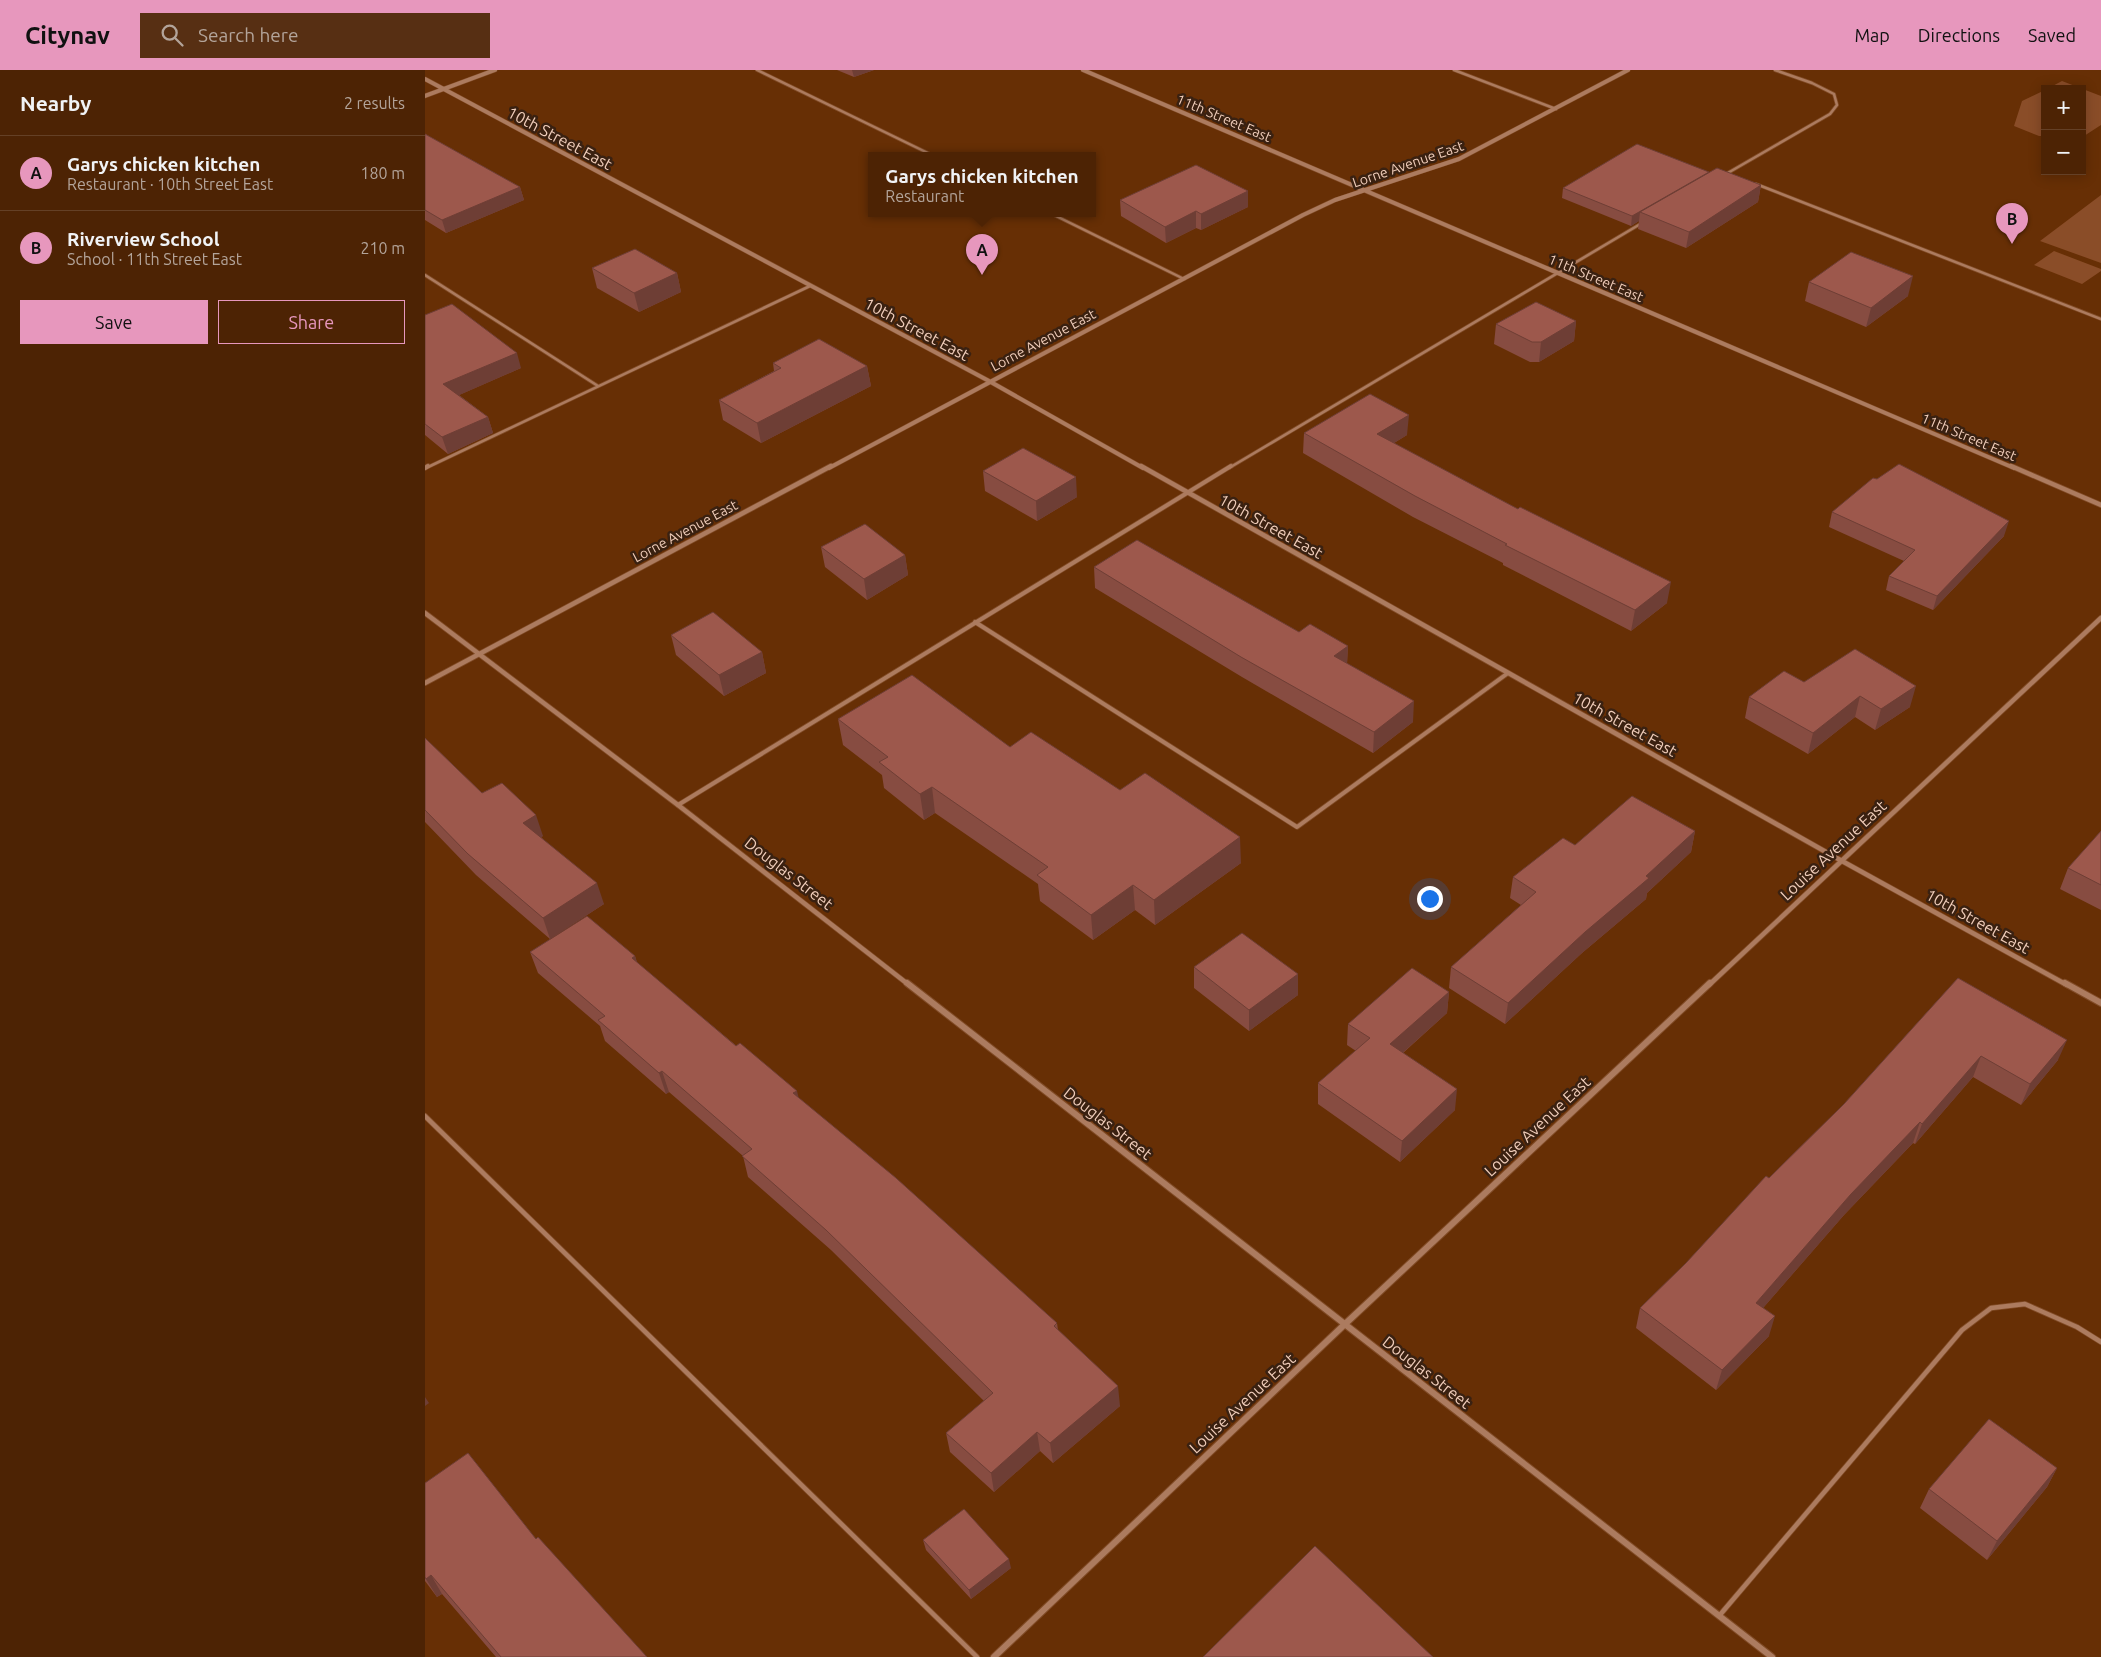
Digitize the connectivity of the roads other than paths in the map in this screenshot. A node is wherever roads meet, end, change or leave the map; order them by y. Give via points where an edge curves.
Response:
1 (495, 70) edge
2 (757, 70) edge
3 (1083, 70) edge
4 (1454, 70) edge
5 (1628, 70) edge
6 (1775, 70) edge
7 (425, 79) edge
8 (443, 89) junction
9 (425, 96) edge
10 (1556, 109) junction
11 (926, 152) edge
12 (1728, 173) junction
13 (1737, 176) edge
14 (1720, 178) edge
15 (1756, 184) edge
16 (1365, 191) junction
17 (1057, 217) edge
18 (1651, 218) edge
19 (1556, 273) junction
20 (425, 275) edge
21 (1184, 279) junction
22 (810, 286) junction
23 (2101, 319) edge
24 (989, 381) junction
25 (598, 386) junction
26 (425, 468) edge
27 (1186, 492) junction
28 (2101, 506) edge
29 (425, 613) edge
30 (2101, 618) edge
31 (975, 622) junction
32 (479, 654) junction
33 (1508, 673) junction
34 (425, 682) edge
35 (679, 804) junction
36 (1842, 861) junction
37 (2101, 1003) edge
38 (425, 1116) edge
39 (1344, 1325) junction
40 (2101, 1342) edge
41 (1719, 1616) junction
42 (977, 1657) edge
43 (994, 1657) edge
44 (1772, 1657) edge

1 - 8 street
2 - 11 lane
3 - 16 street, 11th Street East
4 - 10 lane
5 - 10 street, Lorne Avenue East
6 - 12 lane via 1834,94 1837,105 1831,114
7 - 8 street, 10th Street East
8 - 9 street
8 - 22 street, 10th Street East
10 - 16 street, Lorne Avenue East via 1459,159
12 - 13 lane
12 - 14 lane
15 - 23 lane
16 - 19 street, 11th Street East
16 - 21 street, Lorne Avenue East via 1318,208
17 - 21 lane
18 - 19 lane
19 - 27 lane
19 - 28 street, 11th Street East
20 - 25 lane
21 - 24 street, Lorne Avenue East
22 - 24 street, 10th Street East
22 - 25 lane
24 - 27 street, 10th Street East
24 - 32 street, Lorne Avenue East
25 - 26 lane
27 - 31 lane
27 - 33 street, 10th Street East
29 - 32 street, Douglas Street
30 - 36 street, Louise Avenue East
31 - 33 lane via 1297,826
31 - 35 lane
32 - 34 street, Lorne Avenue East
32 - 35 street, Douglas Street
33 - 36 street, 10th Street East
35 - 39 street, Douglas Street
36 - 37 street, 10th Street East
36 - 39 street, Louise Avenue East
38 - 42 lane
39 - 41 street, Douglas Street
39 - 43 street, Louise Avenue East
40 - 41 lane via 2077,1326 2025,1304 1991,1308 1962,1330
41 - 44 street, Douglas Street

